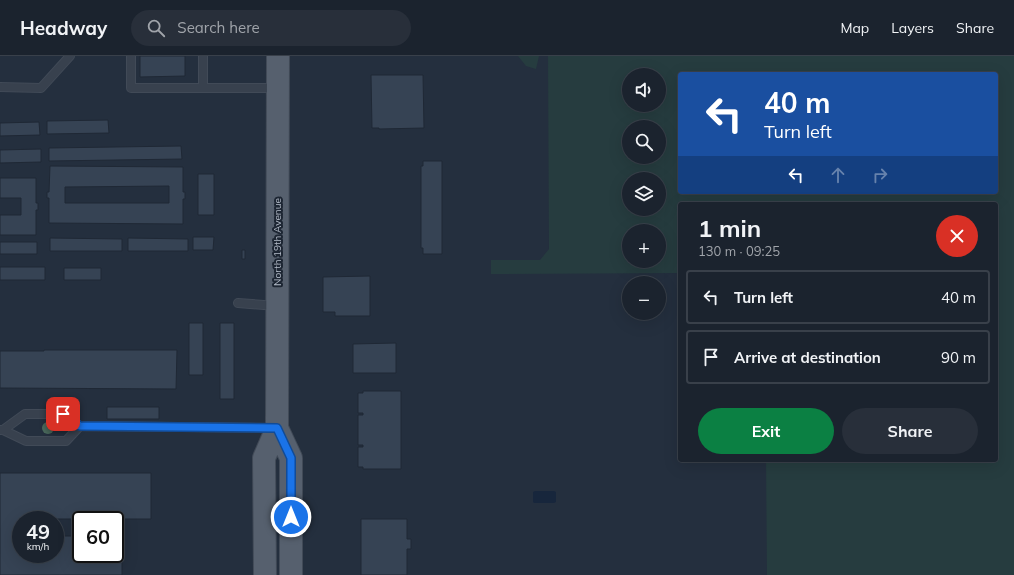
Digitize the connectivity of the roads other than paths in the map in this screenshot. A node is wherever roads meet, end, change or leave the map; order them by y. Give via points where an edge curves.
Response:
1 (70, 56) edge
2 (131, 56) edge
3 (203, 56) edge
4 (278, 56) edge
5 (0, 87) edge
6 (203, 88) junction
7 (278, 88) junction
8 (238, 303) dead end
9 (277, 306) junction
10 (80, 426) junction
11 (277, 428) junction
12 (1, 430) edge
13 (265, 575) edge
14 (291, 575) edge

1 - 5 lane via 41,88
2 - 6 lane via 131,88
3 - 6 lane
4 - 7 main road, North 19th Avenue
6 - 7 lane
7 - 9 main road, North 19th Avenue
8 - 9 lane
9 - 11 main road, North 19th Avenue
10 - 11 lane
10 - 12 lane via 63,414 25,414
10 - 12 lane via 66,441 26,441
11 - 13 main road, North 19th Avenue via 264,458
11 - 14 main road, North 19th Avenue via 291,458

